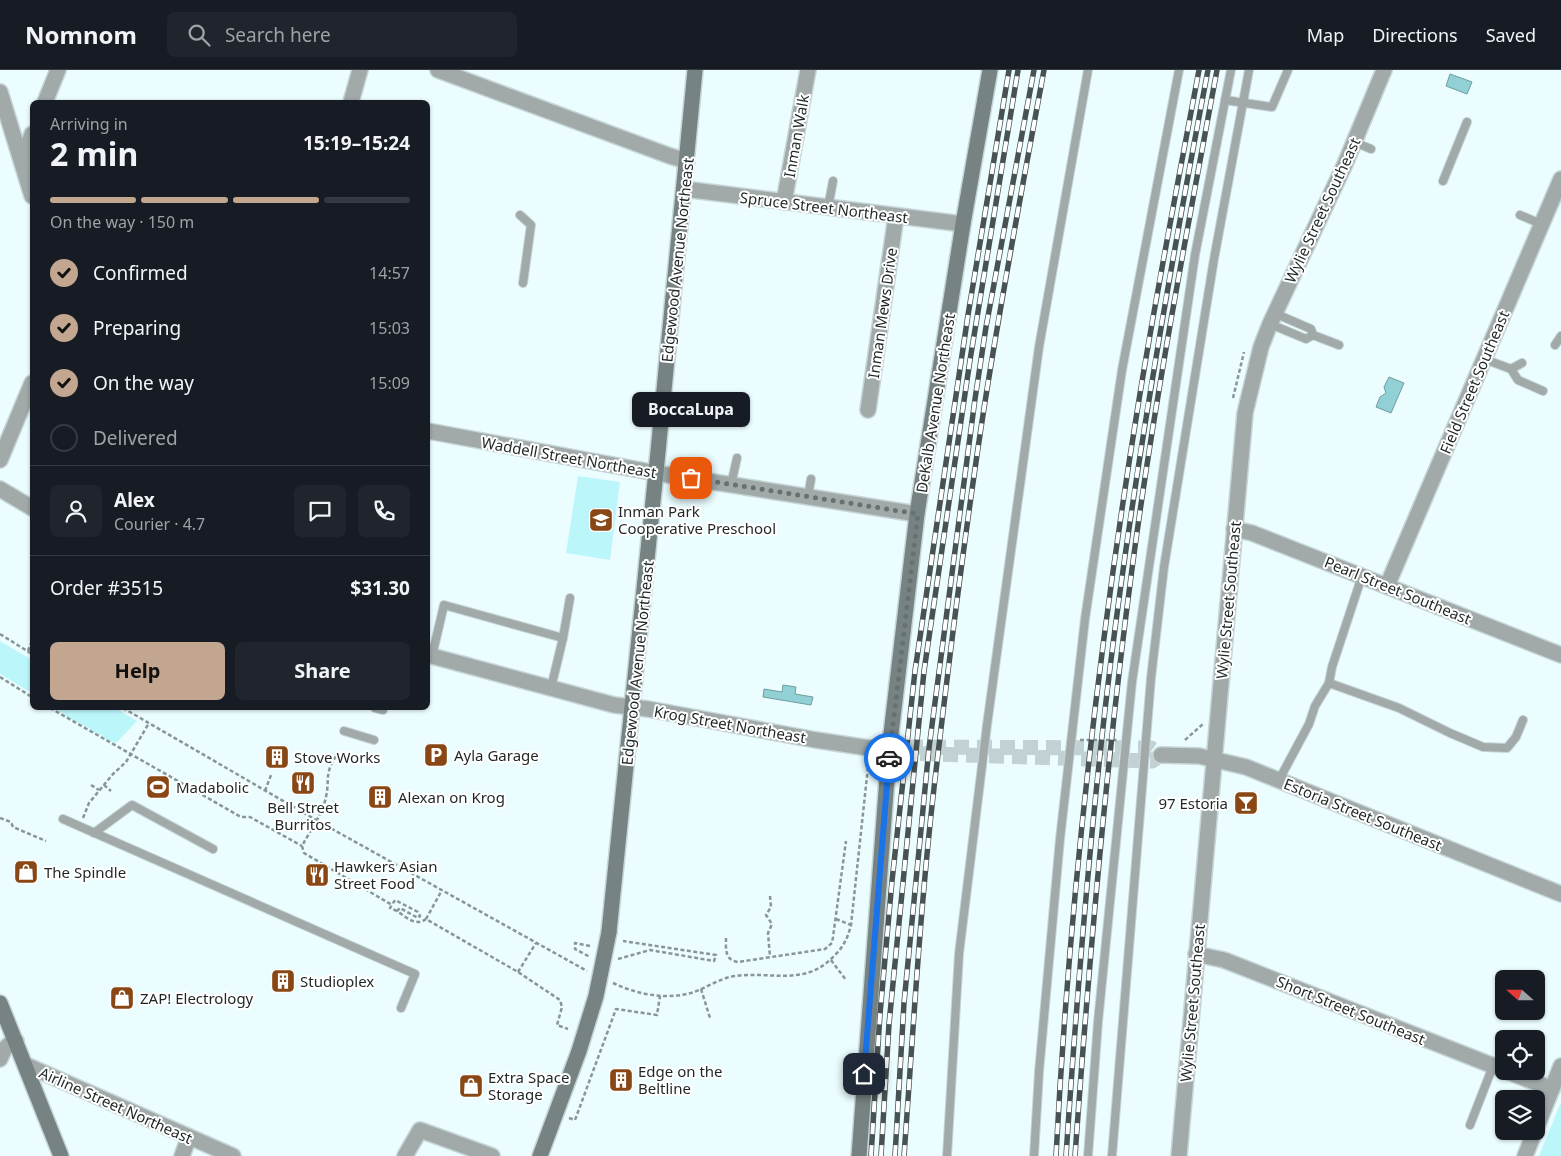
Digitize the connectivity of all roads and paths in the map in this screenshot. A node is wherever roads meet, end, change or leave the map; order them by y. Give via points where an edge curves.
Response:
1 (58, 70) edge
2 (360, 70) edge
3 (438, 70) edge
4 (695, 70) edge
5 (808, 70) edge
6 (990, 70) edge
7 (1088, 70) edge
8 (1179, 70) edge
9 (1231, 70) edge
10 (1249, 70) edge
11 (1288, 70) edge
12 (1384, 70) edge
13 (0, 92) edge
14 (46, 100) edge
15 (351, 100) edge
16 (1225, 100) junction
17 (1243, 102) junction
18 (1467, 122) dead end
19 (30, 139) edge
20 (1354, 142) junction
21 (1371, 149) dead end
22 (22, 160) junction
23 (687, 160) junction
24 (1561, 179) edge
25 (834, 181) dead end
26 (1443, 181) dead end
27 (30, 189) edge
28 (684, 189) junction
29 (784, 202) junction
30 (828, 208) junction
31 (520, 215) dead end
32 (1520, 215) dead end
33 (896, 216) junction
34 (963, 224) junction
35 (1541, 224) junction
36 (523, 283) dead end
37 (1272, 318) junction
38 (1313, 335) junction
39 (1561, 336) edge
40 (1339, 345) dead end
41 (1555, 345) dead end
42 (1484, 359) junction
43 (1522, 363) dead end
44 (1511, 369) junction
45 (30, 388) edge
46 (1543, 391) dead end
47 (868, 410) dead end
48 (430, 431) edge
49 (737, 458) dead end
50 (0, 460) edge
51 (656, 473) junction
52 (811, 479) dead end
53 (731, 484) junction
54 (0, 489) edge
55 (808, 497) junction
56 (30, 507) edge
57 (918, 514) junction
58 (1234, 529) junction
59 (1362, 576) junction
60 (1388, 586) junction
61 (570, 598) dead end
62 (0, 634) edge
63 (563, 638) junction
64 (30, 646) edge
65 (28, 651) joint
66 (430, 655) edge
67 (1561, 655) edge
68 (0, 677) edge
69 (1329, 683) junction
70 (551, 688) junction
71 (30, 696) edge
72 (632, 707) junction
73 (53, 710) edge
74 (128, 710) edge
75 (1523, 720) dead end
76 (149, 722) junction
77 (344, 731) dead end
78 (374, 740) dead end
79 (896, 750) junction
80 (131, 755) junction
81 (1161, 755) dead end
82 (336, 756) dead end
83 (1214, 758) junction
84 (875, 761) dead end
85 (271, 775) dead end
86 (1279, 780) junction
87 (91, 785) dead end
88 (104, 785) junction
89 (100, 790) junction
90 (111, 791) dead end
91 (266, 791) junction
92 (0, 818) edge
93 (63, 819) dead end
94 (316, 820) junction
95 (79, 826) junction
96 (94, 833) junction
97 (46, 841) dead end
98 (846, 841) dead end
99 (302, 846) junction
100 (213, 849) dead end
101 (442, 890) junction
102 (1561, 894) edge
103 (770, 896) dead end
104 (392, 905) junction
105 (397, 911) junction
106 (426, 919) junction
107 (836, 919) junction
108 (851, 925) junction
109 (726, 938) dead end
110 (624, 941) dead end
111 (536, 942) junction
112 (590, 946) dead end
113 (1196, 954) junction
114 (770, 957) junction
115 (597, 959) dead end
116 (610, 960) dead end
117 (831, 960) junction
118 (518, 972) junction
119 (588, 972) dead end
120 (605, 980) dead end
121 (846, 980) dead end
122 (701, 989) junction
123 (660, 996) junction
124 (0, 1002) edge
125 (401, 1008) dead end
126 (710, 1018) dead end
127 (568, 1029) dead end
128 (16, 1041) junction
129 (0, 1059) edge
130 (26, 1065) junction
131 (1561, 1066) edge
132 (1495, 1067) edge
133 (1495, 1080) edge
134 (1529, 1080) edge
135 (1552, 1089) junction
136 (1545, 1107) edge
137 (569, 1118) dead end
138 (1470, 1125) dead end
139 (189, 1137) junction
140 (1532, 1140) edge
141 (61, 1156) edge
142 (182, 1156) edge
143 (233, 1156) edge
144 (405, 1156) edge
145 (492, 1156) edge
146 (540, 1156) edge
147 (859, 1156) edge
148 (947, 1156) edge
149 (1034, 1156) edge
150 (1088, 1156) edge
151 (1112, 1156) edge
152 (1179, 1156) edge
153 (1184, 1156) edge
154 (1526, 1156) edge

1 - 14 street
2 - 15 street
3 - 23 street
4 - 23 main road, Edgewood Avenue Northeast
5 - 29 street, Inman Walk
6 - 34 main road, DeKalb Avenue Northeast
7 - 148 lane via 1039,347 986,735 959,954
8 - 149 lane via 1122,370 1085,619 1060,839
9 - 16 lane
10 - 17 lane
11 - 17 lane via 1272,107
12 - 20 street, Wylie Street Southeast
13 - 22 street
16 - 17 lane
16 - 150 lane via 1195,255 1132,682
17 - 151 lane via 1164,567 1154,650
18 - 26 lane
19 - 22 street
20 - 21 lane
20 - 37 street, Wylie Street Southeast
22 - 27 street
23 - 28 main road, Edgewood Avenue Northeast
24 - 35 street, Field Street Southeast
25 - 30 lane
28 - 29 street, Spruce Street Northeast
28 - 51 main road, Edgewood Avenue Northeast
29 - 30 street, Spruce Street Northeast
30 - 33 street, Spruce Street Northeast
31 - 36 lane via 531,225
32 - 35 lane
33 - 34 street, Spruce Street Northeast
33 - 47 street, Inman Mews Drive
34 - 57 main road, DeKalb Avenue Northeast
35 - 42 street, Field Street Southeast
37 - 38 lane via 1311,329
37 - 38 lane via 1306,339
37 - 58 street, Wylie Street Southeast via 1260,347 1245,413
38 - 40 lane
39 - 41 lane
42 - 44 lane
42 - 60 street, Field Street Southeast
43 - 44 lane
44 - 46 lane via 1518,380
45 - 50 street
48 - 51 street, Waddell Street Northeast
49 - 53 lane
51 - 53 street, Waddell Street Northeast
51 - 72 main road, Edgewood Avenue Northeast
52 - 55 lane
53 - 55 street, Waddell Street Northeast
54 - 56 street
55 - 57 street, Waddell Street Northeast
57 - 79 main road, DeKalb Avenue Northeast
58 - 59 street, Pearl Street Southeast
58 - 83 street, Wylie Street Southeast
59 - 60 street, Pearl Street Southeast
59 - 69 lane
60 - 67 street, Pearl Street Southeast
61 - 63 lane
62 - 65 path
63 - 66 lane via 444,605
63 - 70 lane
64 - 65 path
66 - 70 street, Krog Street Northeast
68 - 71 path
69 - 75 lane via 1399,708 1483,747 1507,748 1516,738
69 - 86 lane
70 - 72 street, Krog Street Northeast
72 - 79 street, Krog Street Northeast via 816,740
72 - 146 main road, Edgewood Avenue Northeast, bridge via 609,932 596,996
73 - 80 path
74 - 76 path
76 - 80 path
76 - 91 path
77 - 78 lane
79 - 147 main road, DeKalb Avenue Northeast
80 - 88 path
80 - 99 path via 241,817 250,817
81 - 83 street, Estoria Street Southeast
82 - 94 path via 328,773 326,797
83 - 86 street, Estoria Street Southeast
83 - 113 street, Wylie Street Southeast
84 - 108 path via 868,767
85 - 91 path
86 - 102 street, Estoria Street Southeast
87 - 89 path
88 - 89 path
88 - 90 path
89 - 95 path via 89,803
91 - 94 path
92 - 97 path
93 - 95 lane
94 - 99 path
94 - 101 path
95 - 96 lane
96 - 100 lane via 132,805
96 - 125 lane via 415,974
98 - 107 path
99 - 104 path via 304,853
101 - 106 path
101 - 111 path
103 - 114 path via 771,907 766,915 772,924 768,933
104 - 105 path via 390,908
104 - 105 path via 395,900 420,916 400,908
105 - 106 path via 415,922
106 - 118 path
107 - 108 path
107 - 114 path via 832,943 825,949
108 - 117 path via 844,946
109 - 114 path via 726,955 733,962
110 - 116 path via 716,955 714,961 650,950
111 - 118 path
111 - 119 path
112 - 115 path via 576,943 575,949
113 - 132 street, Short Street Southeast via 1224,960
113 - 152 street, Wylie Street Southeast
117 - 121 path
117 - 122 path via 816,972 796,976 730,977
118 - 127 path via 560,1000 562,1007 557,1025
120 - 123 path via 638,993
122 - 123 path
122 - 126 path
123 - 137 path via 657,1015 616,1009 575,1120
124 - 128 main road
128 - 129 street via 8,1044
128 - 130 main road
130 - 139 street, Airline Street Northeast
130 - 141 main road
131 - 135 street
133 - 138 lane
134 - 135 street, Short Street Southeast
135 - 136 street
139 - 142 street
139 - 143 street, Airline Street Northeast
140 - 154 street
144 - 145 street via 420,1130
152 - 153 street

